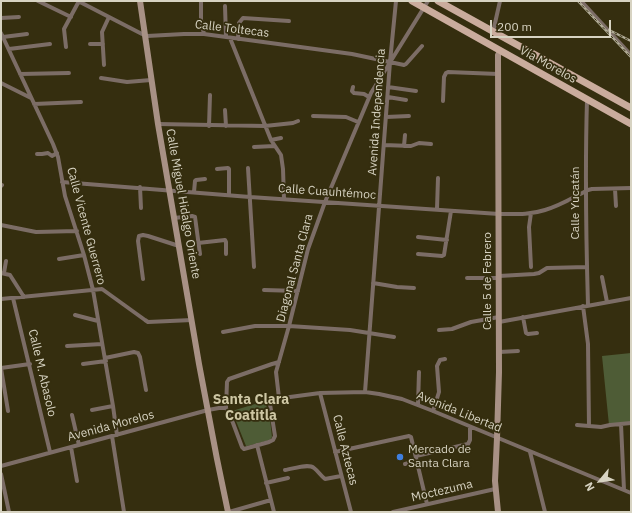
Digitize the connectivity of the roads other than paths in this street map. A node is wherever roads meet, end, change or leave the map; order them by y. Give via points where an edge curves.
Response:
1 (38, 1) edge
2 (78, 1) edge
3 (140, 1) edge
4 (201, 1) edge
5 (396, 1) edge
6 (412, 1) edge
7 (428, 1) edge
8 (438, 1) edge
9 (500, 1) edge
10 (581, 1) edge
11 (446, 3) edge
12 (225, 6) dead end
13 (424, 8) junction
14 (19, 17) dead end
15 (71, 17) junction
16 (109, 17) junction
17 (1, 18) edge
18 (289, 21) dead end
19 (493, 32) junction
20 (26, 34) dead end
21 (204, 34) junction
22 (2, 35) edge
23 (145, 35) junction
24 (228, 38) junction
25 (238, 39) junction
26 (50, 44) dead end
27 (90, 44) dead end
28 (103, 44) junction
29 (422, 46) dead end
30 (66, 47) dead end
31 (9, 49) junction
32 (500, 51) junction
33 (631, 55) edge
34 (390, 62) junction
35 (104, 65) dead end
36 (69, 73) dead end
37 (20, 74) junction
38 (498, 74) junction
39 (101, 78) dead end
40 (151, 80) junction
41 (2, 83) edge
42 (352, 88) dead end
43 (388, 88) junction
44 (416, 91) dead end
45 (210, 96) dead end
46 (369, 96) junction
47 (388, 97) junction
48 (31, 98) junction
49 (406, 100) dead end
50 (587, 100) junction
51 (443, 101) dead end
52 (81, 102) dead end
53 (34, 104) junction
54 (631, 108) edge
55 (225, 110) dead end
56 (313, 116) dead end
57 (409, 116) dead end
58 (386, 117) junction
59 (298, 121) dead end
60 (358, 122) junction
61 (158, 124) junction
62 (631, 124) edge
63 (209, 126) junction
64 (226, 126) junction
65 (265, 126) junction
66 (405, 135) dead end
67 (281, 138) dead end
68 (271, 140) junction
69 (431, 144) dead end
70 (384, 145) junction
71 (274, 146) junction
72 (404, 146) junction
73 (254, 147) dead end
74 (57, 153) junction
75 (37, 154) dead end
76 (248, 168) dead end
77 (217, 169) dead end
78 (438, 178) dead end
79 (205, 180) dead end
80 (62, 182) junction
81 (140, 187) junction
82 (616, 188) junction
83 (631, 188) edge
84 (169, 190) junction
85 (586, 191) junction
86 (194, 192) junction
87 (229, 195) junction
88 (250, 196) junction
89 (284, 199) junction
90 (324, 202) junction
91 (379, 205) junction
92 (616, 206) dead end
93 (141, 208) dead end
94 (437, 209) junction
95 (451, 211) junction
96 (531, 213) junction
97 (499, 214) junction
98 (174, 218) junction
99 (1, 226) edge
100 (77, 231) junction
101 (418, 237) dead end
102 (447, 240) junction
103 (198, 243) junction
104 (179, 246) junction
105 (200, 254) dead end
106 (226, 254) dead end
107 (418, 254) dead end
108 (84, 255) junction
109 (59, 259) dead end
110 (6, 261) dead end
111 (254, 267) dead end
112 (531, 267) dead end
113 (587, 268) junction
114 (2, 273) edge
115 (499, 277) junction
116 (467, 278) dead end
117 (602, 278) dead end
118 (143, 279) dead end
119 (373, 283) junction
120 (414, 288) dead end
121 (93, 290) junction
122 (264, 290) dead end
123 (298, 291) junction
124 (24, 297) junction
125 (14, 298) junction
126 (631, 298) edge
127 (1, 299) edge
128 (607, 302) junction
129 (585, 306) junction
130 (75, 315) dead end
131 (523, 317) junction
132 (499, 319) junction
133 (192, 320) junction
134 (98, 321) junction
135 (289, 326) junction
136 (439, 330) dead end
137 (224, 332) dead end
138 (370, 333) junction
139 (537, 333) dead end
140 (394, 337) dead end
141 (102, 344) junction
142 (67, 346) dead end
143 (499, 352) junction
144 (518, 352) dead end
145 (105, 359) junction
146 (445, 359) dead end
147 (279, 362) junction
148 (30, 364) junction
149 (83, 364) dead end
150 (1, 368) edge
151 (419, 372) dead end
152 (146, 390) dead end
153 (365, 392) junction
154 (320, 393) junction
155 (279, 398) junction
156 (418, 405) junction
157 (113, 406) junction
158 (226, 408) junction
159 (92, 410) dead end
160 (208, 410) junction
161 (8, 411) dead end
162 (433, 411) junction
163 (72, 415) dead end
164 (631, 423) edge
165 (621, 424) junction
166 (577, 425) dead end
167 (589, 426) junction
168 (470, 427) junction
169 (117, 434) junction
170 (112, 436) junction
171 (497, 438) junction
172 (79, 445) junction
173 (257, 446) junction
174 (72, 447) junction
175 (50, 452) junction
176 (335, 452) junction
177 (530, 452) junction
178 (416, 456) junction
179 (417, 461) junction
180 (405, 464) dead end
181 (1, 466) edge
182 (285, 470) dead end
183 (1, 474) edge
184 (341, 476) junction
185 (288, 478) dead end
186 (77, 481) dead end
187 (266, 483) junction
188 (495, 489) junction
189 (624, 490) junction
190 (631, 493) edge
191 (271, 500) junction
192 (427, 504) junction
193 (420, 506) junction
194 (9, 512) edge
195 (124, 512) edge
196 (229, 512) edge
197 (274, 512) edge
198 (351, 512) edge
199 (393, 512) edge
200 (421, 512) edge
201 (498, 512) edge
202 (545, 512) edge

1 - 15 street
2 - 15 street
2 - 16 street, Calle Toltecas
3 - 23 street, Calle Miguel Hidalgo Oriente
4 - 21 street
5 - 34 street, Avenida Independencia
6 - 13 main road, Vía Morelos
7 - 13 street, Diagonal Santa Clara
8 - 11 main road, Vía Morelos
9 - 19 street
10 - 33 street
11 - 19 main road, Vía Morelos
12 - 24 street
13 - 32 main road, Vía Morelos
13 - 34 street, Diagonal Santa Clara
14 - 17 street
15 - 30 street via 64,29
16 - 23 street, Calle Toltecas
16 - 28 street via 102,32
18 - 25 street via 243,18 239,23
19 - 54 main road, Vía Morelos
20 - 22 street
21 - 23 street, Calle Toltecas
21 - 24 street, Calle Toltecas
22 - 31 street, Calle Vicente Guerrero
23 - 40 street, Calle Miguel Hidalgo Oriente
24 - 25 street, Calle Toltecas
24 - 65 street
25 - 34 street, Calle Toltecas via 352,54
26 - 31 street
27 - 28 street
28 - 35 street
29 - 34 street, Calle Toltecas via 406,65
31 - 37 street, Calle Vicente Guerrero
32 - 38 street, Calle 5 de Febrero
32 - 50 main road, Vía Morelos
34 - 43 street, Avenida Independencia
34 - 46 street, Diagonal Santa Clara
36 - 37 street
37 - 48 street, Calle Vicente Guerrero
38 - 51 street via 450,72 444,76
38 - 97 street, Calle 5 de Febrero
39 - 40 street via 127,82
40 - 61 street, Calle Miguel Hidalgo Oriente
41 - 48 street
42 - 46 street via 354,93
43 - 44 street
43 - 47 street, Avenida Independencia
45 - 63 street
46 - 60 street, Diagonal Santa Clara
47 - 49 street
47 - 58 street, Avenida Independencia
48 - 53 street, Calle Vicente Guerrero
50 - 62 main road, Vía Morelos
50 - 85 street, Calle Yucatán
52 - 53 street
53 - 74 street, Calle Vicente Guerrero
55 - 64 street
56 - 60 street via 346,117
57 - 58 street
58 - 70 street, Avenida Independencia
59 - 65 street
60 - 90 street, Diagonal Santa Clara
61 - 63 street
61 - 84 street, Calle Miguel Hidalgo Oriente
63 - 64 street
64 - 65 street
65 - 68 street
66 - 72 street
67 - 68 street
68 - 71 street
69 - 72 street
70 - 72 street
70 - 91 street, Avenida Independencia
71 - 73 street
71 - 89 street via 282,158
74 - 75 street via 52,156 49,153
74 - 80 street, Calle Vicente Guerrero
76 - 88 street
77 - 87 street via 229,169
78 - 94 street
79 - 86 street via 195,181
80 - 81 street, Calle Cuauhtémoc
80 - 100 street, Calle Vicente Guerrero
81 - 84 street, Calle Cuauhtémoc
81 - 93 street
82 - 83 street, Calle Cuauhtémoc
82 - 85 street, Calle Cuauhtémoc
82 - 92 street
84 - 86 street, Calle Cuauhtémoc
84 - 98 street, Calle Miguel Hidalgo Oriente
85 - 96 street, Calle Cuauhtémoc via 551,208
85 - 113 street, Calle Yucatán
86 - 87 street, Calle Cuauhtémoc
87 - 88 street, Calle Cuauhtémoc
88 - 89 street, Calle Cuauhtémoc
88 - 111 street
89 - 90 street, Calle Cuauhtémoc
90 - 91 street, Calle Cuauhtémoc
90 - 123 street, Diagonal Santa Clara via 308,249
91 - 94 street, Calle Cuauhtémoc
91 - 119 street, Avenida Independencia
94 - 95 street, Calle Cuauhtémoc
95 - 97 street, Calle Cuauhtémoc
95 - 102 street
96 - 97 street, Calle Cuauhtémoc
96 - 112 street
97 - 115 street, Calle 5 de Febrero
98 - 103 street via 194,216
98 - 104 street, Calle Miguel Hidalgo Oriente
99 - 100 street via 36,232
100 - 108 street, Calle Vicente Guerrero
101 - 102 street
102 - 107 street via 443,256
103 - 105 street
103 - 106 street via 224,240
104 - 118 street via 148,236 139,236
104 - 133 street, Calle Miguel Hidalgo Oriente
108 - 109 street
108 - 121 street, Calle Vicente Guerrero
110 - 114 street
113 - 115 street via 547,268 534,274
113 - 129 street, Calle Yucatán
114 - 124 street via 12,276
115 - 116 street
115 - 132 street, Calle 5 de Febrero
117 - 128 street
119 - 120 street
119 - 138 street, Avenida Independencia
121 - 124 street
121 - 133 street via 106,291 148,322
121 - 134 street, Calle Vicente Guerrero
122 - 123 street
123 - 135 street, Diagonal Santa Clara
124 - 125 street
125 - 127 street
125 - 148 street, Calle M. Abasolo
126 - 128 street
128 - 129 street
129 - 131 street
129 - 167 street, Calle Yucatán
130 - 134 street
131 - 132 street
131 - 139 street via 526,333
132 - 136 street via 471,322 452,329
132 - 143 street, Calle 5 de Febrero
133 - 160 street, Calle Miguel Hidalgo Oriente
134 - 141 street, Calle Vicente Guerrero
135 - 137 street via 255,326
135 - 138 street
135 - 147 street, Diagonal Santa Clara
138 - 140 street
138 - 153 street, Avenida Independencia
141 - 142 street
141 - 145 street, Calle Vicente Guerrero
143 - 144 street
143 - 171 street, Calle 5 de Febrero
145 - 149 street
145 - 152 street via 138,353
145 - 157 street, Calle Vicente Guerrero
146 - 162 street via 440,360 437,365 439,392
147 - 155 street, Diagonal Santa Clara via 276,372
147 - 158 street via 229,379
148 - 150 street
148 - 175 street, Calle M. Abasolo
150 - 161 street
151 - 156 street
153 - 154 street, Avenida Libertad
153 - 156 street, Avenida Libertad via 391,396
154 - 155 street, Avenida Libertad
154 - 176 street, Calle Aztecas
155 - 173 street, Avenida Libertad via 270,404 274,439
156 - 162 street, Avenida Libertad
157 - 159 street
157 - 169 street, Calle Vicente Guerrero
158 - 160 street, Avenida Morelos
158 - 173 street via 242,448
160 - 169 street, Avenida Morelos
160 - 196 street, Calle Miguel Hidalgo Oriente
162 - 168 street, Avenida Libertad
163 - 172 street
164 - 165 street
165 - 167 street
165 - 189 street
166 - 167 street
168 - 171 street, Avenida Libertad
168 - 178 street via 468,444
169 - 170 street, Avenida Morelos
170 - 172 street, Avenida Morelos
170 - 195 street
171 - 177 street, Avenida Libertad
171 - 188 street, Calle 5 de Febrero
172 - 174 street, Avenida Morelos
173 - 187 street
174 - 175 street, Avenida Morelos
174 - 186 street
175 - 181 street, Avenida Morelos
176 - 178 street via 409,436
176 - 184 street, Calle Aztecas
177 - 189 street, Avenida Libertad
177 - 202 street
178 - 179 street
179 - 180 street
179 - 192 street
182 - 184 street via 311,466 325,479
183 - 194 street
184 - 198 street, Calle Aztecas
185 - 187 street
187 - 191 street
188 - 192 street, Moctezuma
188 - 201 street, Calle 5 de Febrero
189 - 190 street, Avenida Libertad
191 - 196 street
191 - 197 street
192 - 193 street, Moctezuma
193 - 199 street, Moctezuma
193 - 200 street

